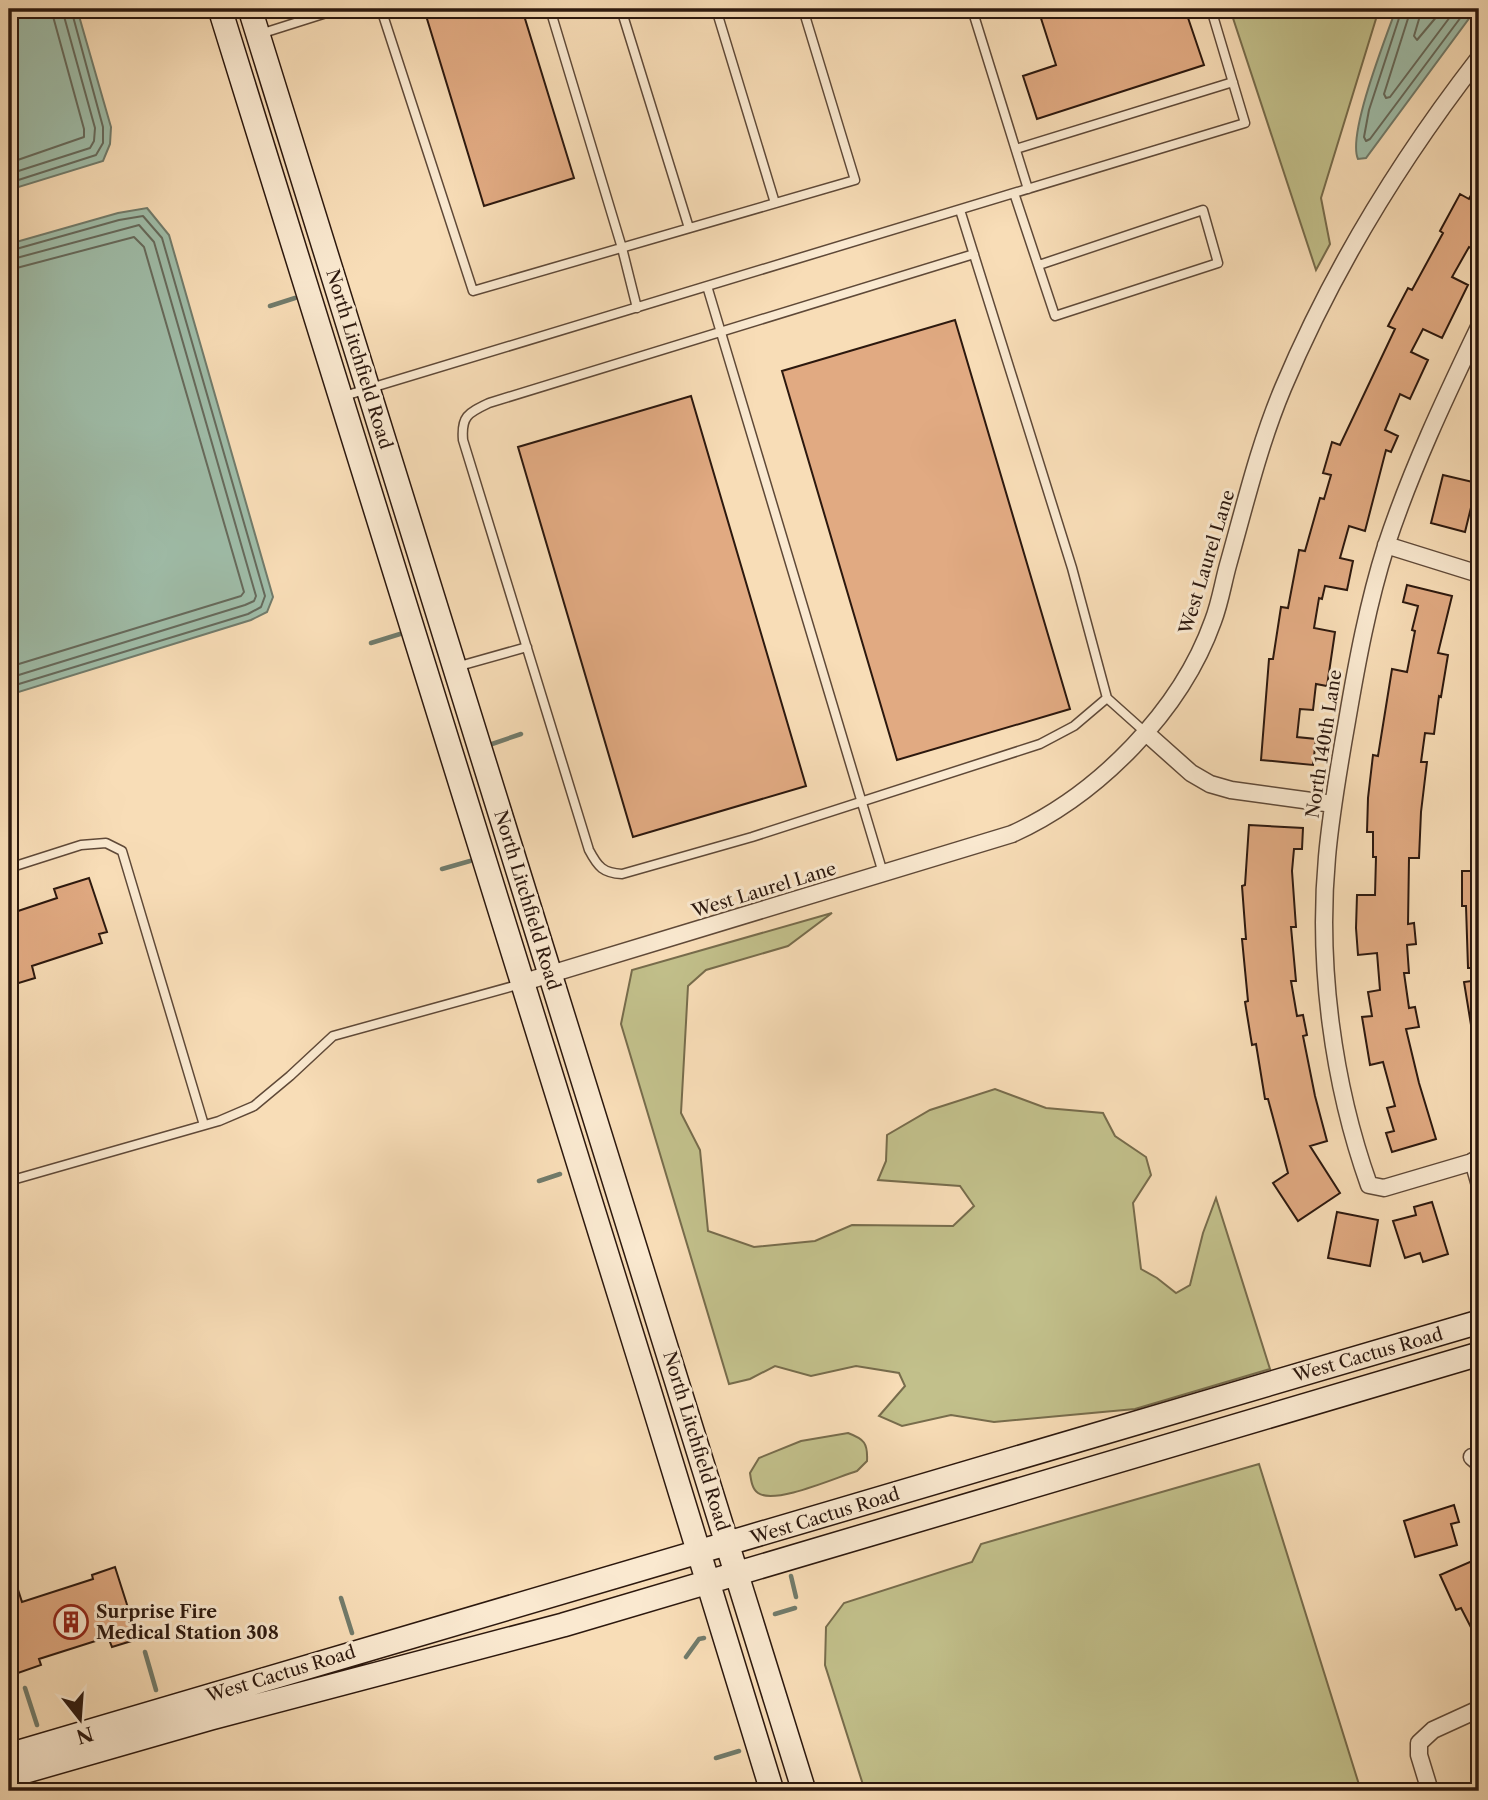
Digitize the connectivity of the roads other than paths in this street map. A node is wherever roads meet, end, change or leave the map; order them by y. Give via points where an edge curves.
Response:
1 (220, 9) edge
2 (250, 9) edge
3 (339, 9) edge
4 (381, 9) edge
5 (550, 9) edge
6 (621, 9) edge
7 (716, 9) edge
8 (803, 9) edge
9 (972, 9) edge
10 (1211, 9) edge
11 (258, 35) junction
12 (1479, 58) edge
13 (1233, 82) junction
14 (1016, 149) junction
15 (1028, 189) junction
16 (1014, 193) junction
17 (775, 203) junction
18 (960, 210) junction
19 (689, 228) junction
20 (622, 248) junction
21 (974, 254) junction
22 (1038, 265) junction
23 (707, 286) junction
24 (636, 308) junction
25 (1479, 327) edge
26 (719, 332) junction
27 (368, 389) junction
28 (340, 398) junction
29 (1387, 545) junction
30 (1479, 574) edge
31 (527, 647) junction
32 (455, 668) junction
33 (1107, 698) junction
34 (1145, 732) junction
35 (861, 802) junction
36 (1333, 804) junction
37 (9, 868) edge
38 (883, 874) junction
39 (550, 975) junction
40 (521, 984) junction
41 (204, 1125) junction
42 (1476, 1160) edge
43 (9, 1181) edge
44 (1479, 1181) edge
45 (1479, 1322) edge
46 (1479, 1354) edge
47 (728, 1545) junction
48 (700, 1554) junction
49 (737, 1574) junction
50 (709, 1583) junction
51 (1479, 1709) edge
52 (9, 1755) edge
53 (9, 1776) edge
54 (772, 1791) edge
55 (804, 1791) edge
56 (1430, 1791) edge

1 - 28 main road, North Litchfield Road
2 - 11 main road, North Litchfield Road
3 - 11 lane
4 - 20 lane via 473,291
5 - 20 lane
6 - 19 lane
7 - 17 lane
8 - 17 lane via 855,180
9 - 14 lane
10 - 13 lane
11 - 27 main road, North Litchfield Road
12 - 34 street, West Laurel Lane via 1384,192 1301,345 1264,435 1213,621 1193,666
13 - 14 lane
13 - 15 lane via 1245,123
14 - 15 lane
15 - 16 lane
16 - 18 lane
16 - 22 lane
17 - 19 lane
18 - 21 lane
18 - 23 lane
19 - 20 lane
20 - 24 lane
21 - 26 lane
21 - 33 lane via 1072,568
22 - 22 lane via 1055,316 1218,263 1203,210
23 - 24 lane
23 - 26 lane
24 - 27 lane
25 - 29 street, North 140th Lane via 1438,413
26 - 31 lane via 489,403 470,412 462,424 463,440
26 - 35 lane
27 - 28 lane
27 - 32 main road, North Litchfield Road
28 - 40 main road, North Litchfield Road
29 - 30 street
29 - 36 street, North 140th Lane via 1358,656
31 - 32 lane
31 - 35 lane via 589,850 606,874 622,874
32 - 39 main road, North Litchfield Road
33 - 34 lane
33 - 35 lane via 1074,726 1040,744
34 - 36 street via 1210,784
34 - 38 street, West Laurel Lane via 1095,783 1040,820 991,842
35 - 38 lane
36 - 42 street, North 140th Lane via 1325,899 1329,1009 1339,1081 1369,1185 1384,1188
37 - 41 lane via 81,845 106,843 122,851
38 - 39 street, West Laurel Lane
39 - 40 street, West Laurel Lane
39 - 47 main road, North Litchfield Road
40 - 41 lane via 333,1036 254,1106
40 - 48 main road, North Litchfield Road
41 - 43 lane
42 - 44 street
45 - 47 main road, West Cactus Road
46 - 49 main road, West Cactus Road
47 - 48 main road, West Cactus Road
47 - 49 main road, North Litchfield Road
48 - 50 main road, North Litchfield Road
48 - 52 main road, West Cactus Road
49 - 50 main road, West Cactus Road
49 - 55 main road, North Litchfield Road
50 - 53 main road, West Cactus Road
50 - 54 main road, North Litchfield Road
51 - 56 street via 1433,1730 1419,1743

